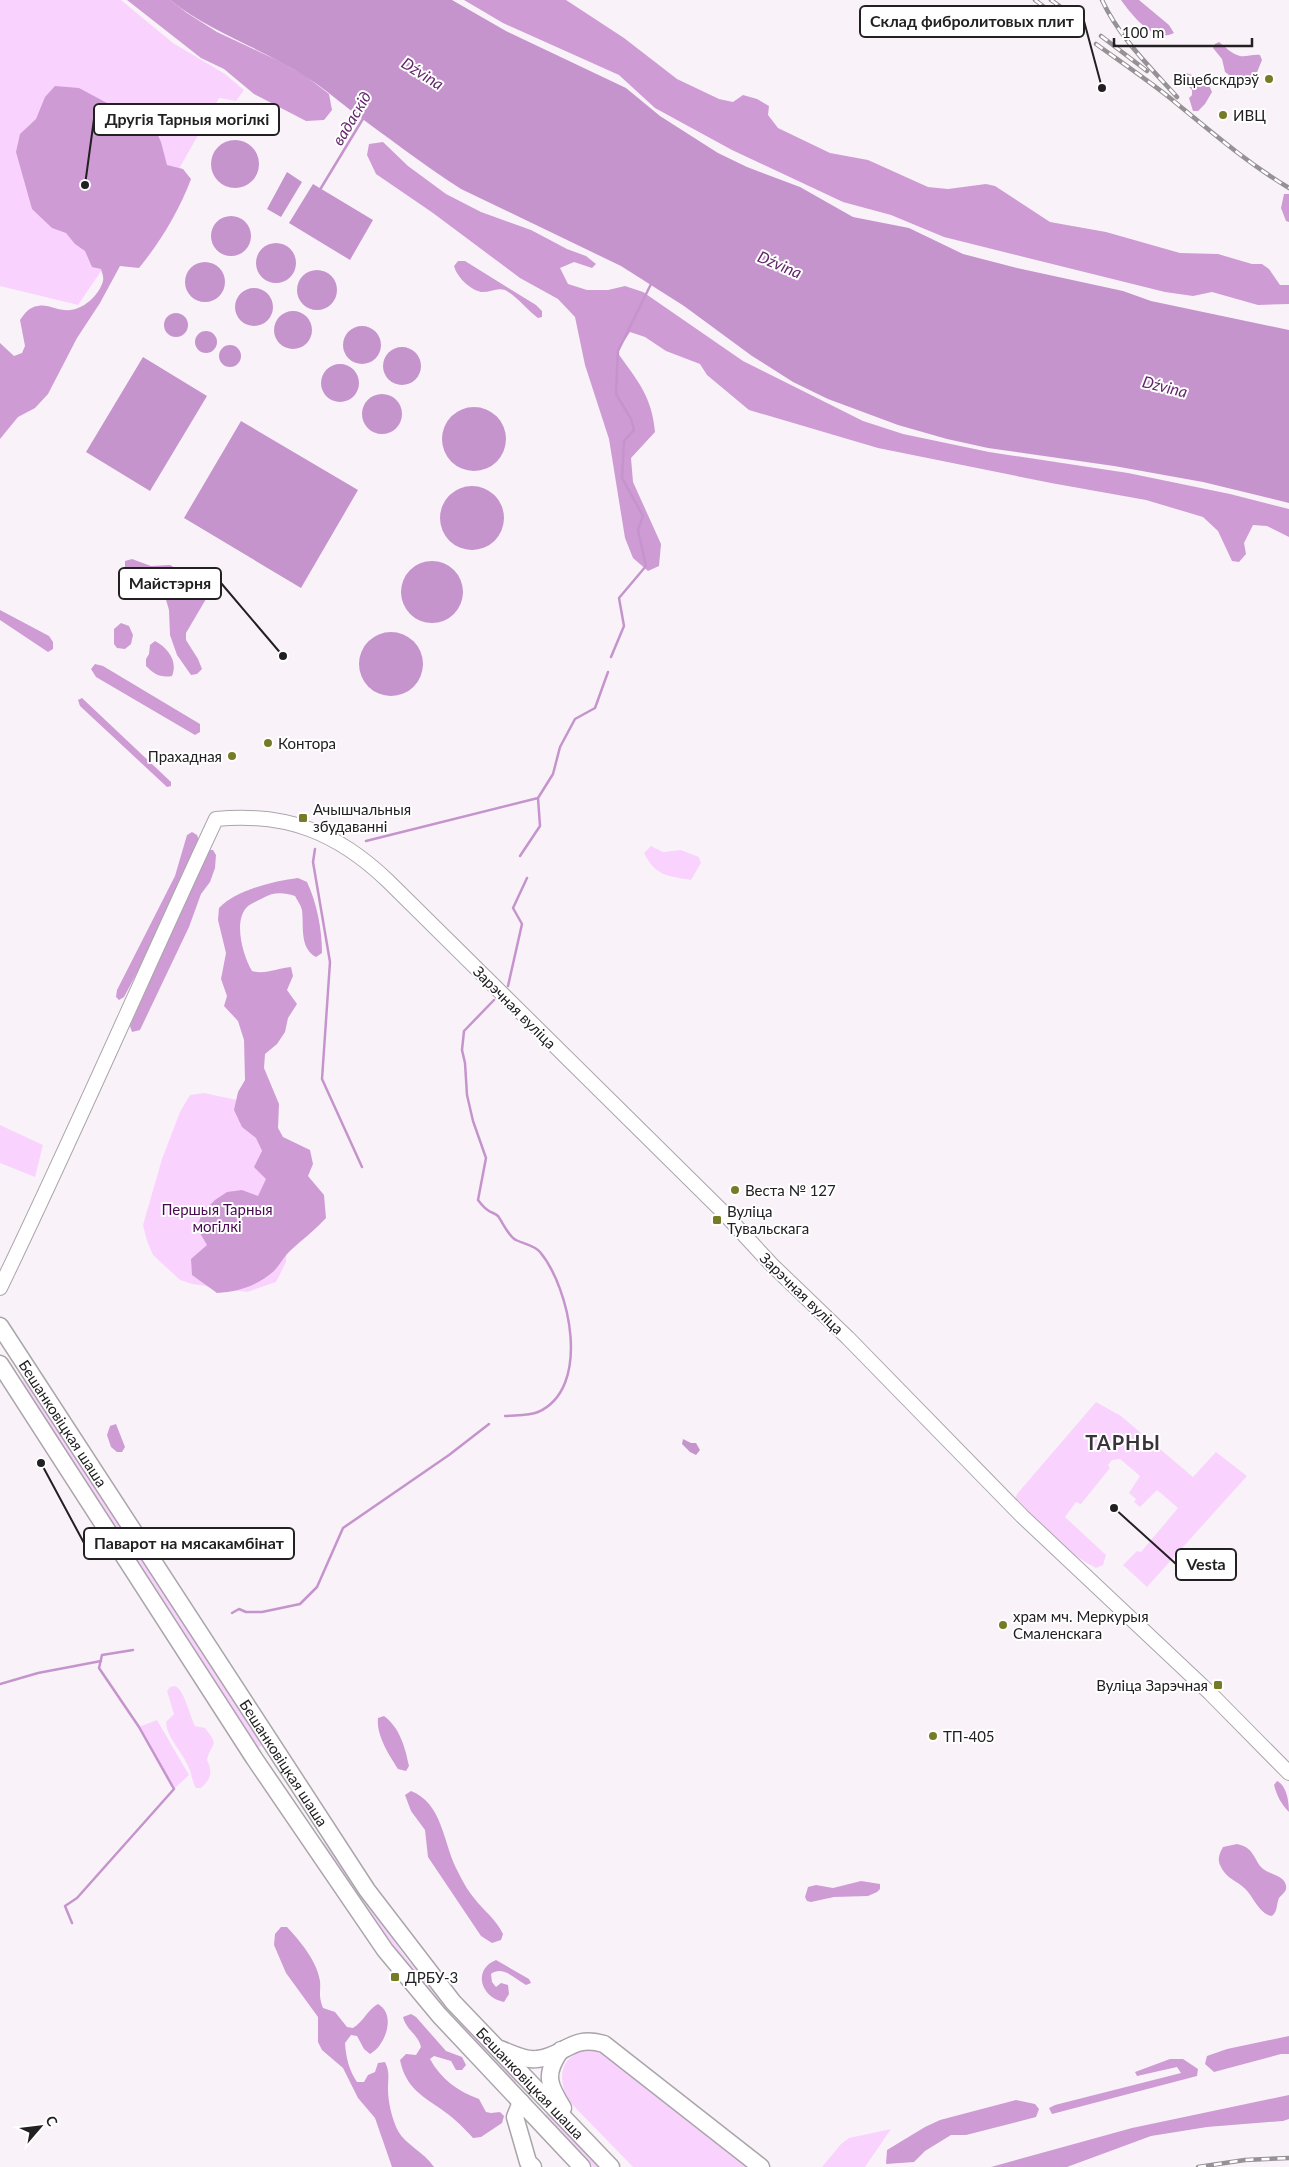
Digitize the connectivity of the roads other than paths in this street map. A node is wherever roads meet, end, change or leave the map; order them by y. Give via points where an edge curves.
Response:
1 (0, 1288) edge
2 (0, 1326) edge
3 (0, 1364) edge
4 (1289, 1773) edge
5 (495, 2047) junction
6 (561, 2050) junction
7 (521, 2102) junction
8 (577, 2131) junction
9 (533, 2167) edge
10 (582, 2167) edge
11 (611, 2167) edge
12 (761, 2167) edge

1 - 4 street, Зарэчная вуліца via 216,819 243,816 301,826 325,834 374,868 722,1212 1022,1516 1210,1693
2 - 5 main road, Бешанковіцкая шаша via 356,1874 439,1985
3 - 7 main road, Бешанковіцкая шаша via 267,1778 380,1942 439,2015
5 - 6 main road via 538,2060
5 - 8 main road, Бешанковіцкая шаша
6 - 8 main road via 548,2078 553,2093
6 - 12 main road via 590,2040 604,2044
7 - 9 main road via 515,2116 528,2162
7 - 10 main road, Бешанковіцкая шаша
8 - 11 main road, Бешанковіцкая шаша

